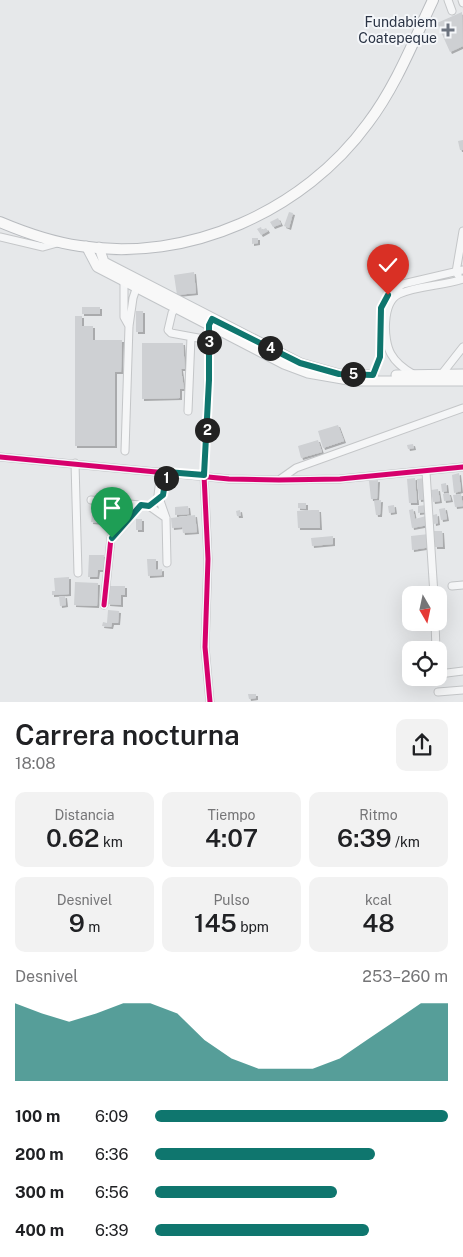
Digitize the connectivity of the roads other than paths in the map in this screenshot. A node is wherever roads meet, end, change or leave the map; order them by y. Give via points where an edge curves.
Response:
1 (433, 0) edge
2 (448, 0) edge
3 (452, 11) dead end
4 (0, 224) edge
5 (463, 231) edge
6 (0, 237) edge
7 (61, 242) junction
8 (86, 246) junction
9 (99, 247) junction
10 (460, 271) edge
11 (462, 280) edge
12 (124, 282) junction
13 (137, 285) junction
14 (391, 296) junction
15 (178, 304) junction
16 (211, 322) junction
17 (129, 326) junction
18 (191, 337) junction
19 (209, 340) junction
20 (383, 344) junction
21 (463, 347) edge
22 (414, 374) junction
23 (442, 374) junction
24 (463, 374) edge
25 (372, 378) junction
26 (463, 381) edge
27 (463, 408) edge
28 (188, 411) dead end
29 (125, 451) dead end
30 (0, 457) edge
31 (75, 463) junction
32 (463, 467) edge
33 (164, 472) junction
34 (426, 472) junction
35 (204, 475) junction
36 (279, 480) junction
37 (91, 500) dead end
38 (159, 500) junction
39 (118, 504) junction
40 (141, 505) junction
41 (149, 506) junction
42 (128, 517) junction
43 (166, 518) junction
44 (167, 563) dead end
45 (78, 573) dead end
46 (463, 585) edge
47 (433, 586) edge
48 (452, 586) dead end
49 (104, 605) dead end
50 (463, 671) edge
51 (447, 673) edge
52 (463, 690) edge
53 (438, 692) dead end
54 (210, 702) edge

1 - 9 highway via 375,114 344,152 301,190 251,219 204,237 148,247
2 - 3 street
4 - 7 highway
5 - 10 street
6 - 7 street via 43,246
7 - 8 highway
8 - 9 highway
8 - 12 main road via 96,267
9 - 13 main road via 104,262
10 - 11 street
10 - 14 street via 404,284
11 - 14 street
12 - 13 main road
12 - 17 street via 124,317
13 - 15 main road
13 - 17 street
14 - 20 street
15 - 16 main road
15 - 18 street via 168,330
16 - 19 street
16 - 25 main road via 284,364 308,374 339,380
17 - 29 street
18 - 19 street
18 - 28 street
19 - 35 street
20 - 22 street via 397,362
20 - 25 street
21 - 23 street
22 - 23 main road
22 - 25 main road
23 - 24 main road
25 - 26 main road
27 - 36 street via 296,468
30 - 31 street
31 - 33 street
31 - 45 street
32 - 34 street
33 - 35 street
33 - 38 street via 163,495
34 - 36 street
34 - 47 street
35 - 36 street
35 - 54 street via 208,559 205,647
37 - 39 street
38 - 41 street
38 - 43 street
39 - 40 street
39 - 42 street
40 - 41 street
40 - 42 street
41 - 43 street
42 - 49 street via 112,538
43 - 44 street
46 - 48 street
50 - 51 street
52 - 53 street

